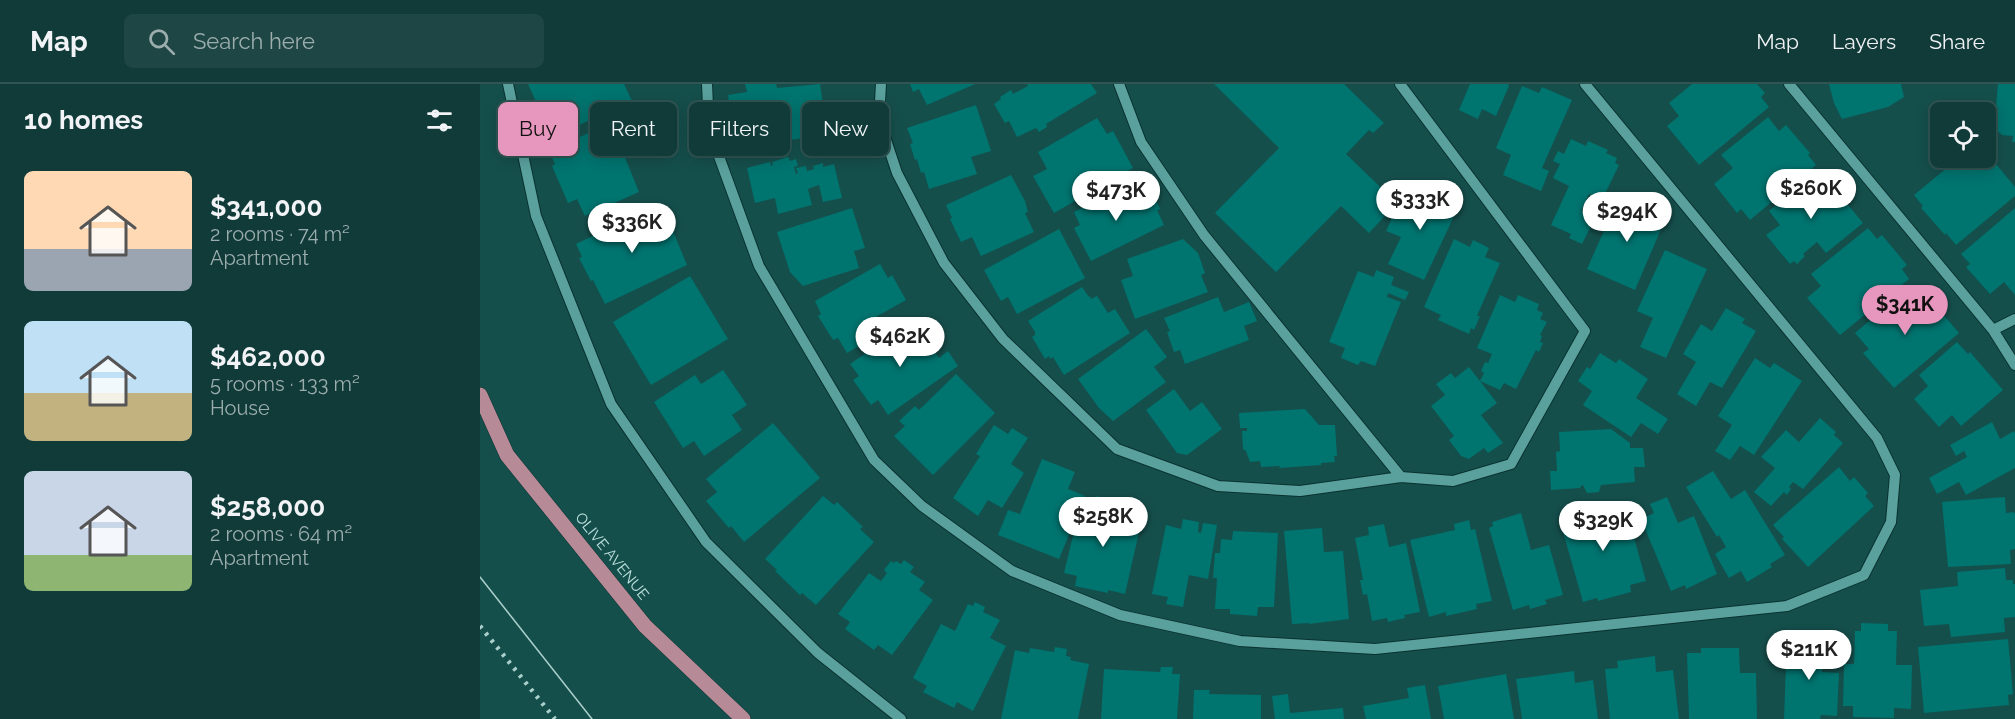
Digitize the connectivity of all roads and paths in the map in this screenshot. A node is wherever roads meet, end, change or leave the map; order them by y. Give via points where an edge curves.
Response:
1 (508, 84) edge
2 (707, 84) edge
3 (881, 84) edge
4 (1119, 84) edge
5 (1400, 84) edge
6 (1585, 84) edge
7 (1789, 84) edge
8 (2015, 319) edge
9 (1993, 330) junction
10 (2015, 365) edge
11 (480, 395) edge
12 (1401, 477) junction
13 (743, 719) edge
14 (901, 719) edge

1 - 14 street via 536,216 611,404 706,542 818,653
2 - 6 street via 709,129 759,266 874,460 922,506 1012,571 1120,615 1240,640 1375,649 1787,606 1864,575 1891,522 1895,475 1877,438
3 - 12 street via 879,119 897,173 944,263 1003,339 1117,449 1218,486 1300,491
4 - 12 street via 1141,142 1204,235
5 - 12 street via 1585,331 1511,464 1453,481
7 - 9 street
8 - 9 street
9 - 10 street
11 - 13 main road, OLIVE AVENUE via 507,455 645,626

